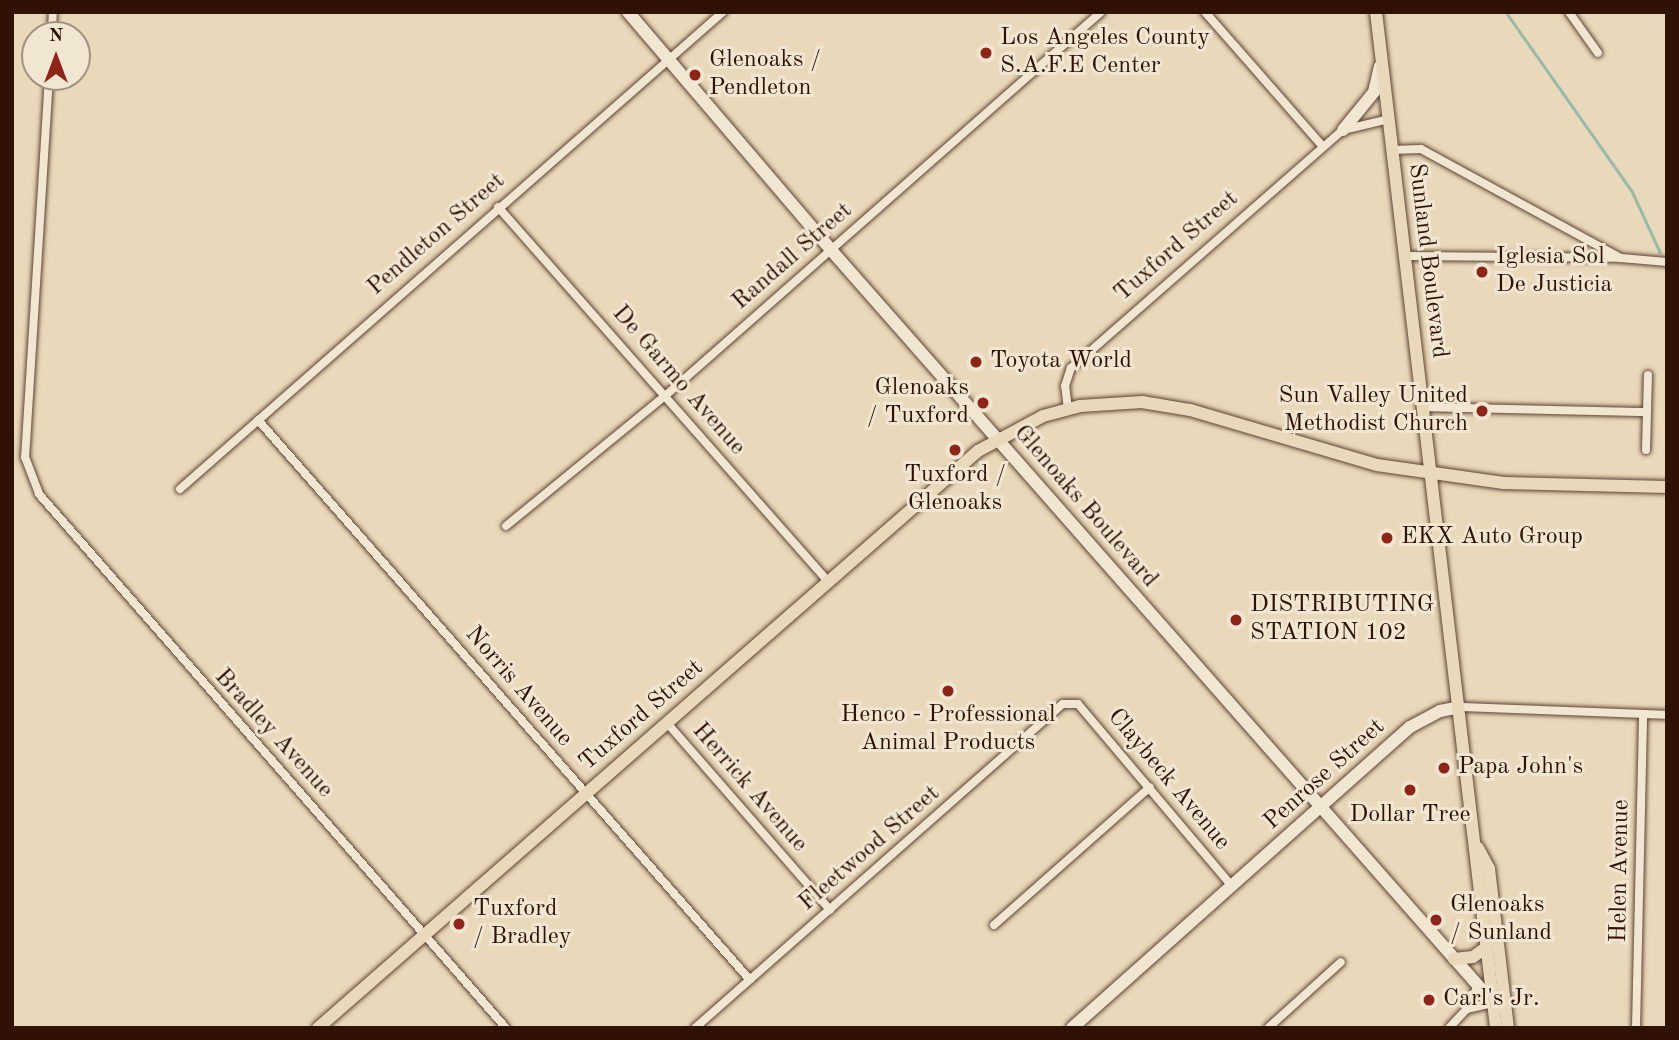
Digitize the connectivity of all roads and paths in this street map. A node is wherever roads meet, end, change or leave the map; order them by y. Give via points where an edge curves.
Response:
1 (628, 12) edge
2 (723, 12) edge
3 (1101, 12) edge
4 (1205, 12) edge
5 (1376, 12) edge
6 (1569, 12) edge
7 (1381, 49) junction
8 (1598, 54) dead end
9 (669, 60) junction
10 (48, 91) edge
11 (1389, 120) junction
12 (1343, 130) junction
13 (1323, 147) junction
14 (1392, 150) junction
15 (498, 207) junction
16 (831, 250) junction
17 (1406, 256) junction
18 (1620, 258) junction
19 (1667, 262) edge
20 (1648, 375) dead end
21 (665, 396) junction
22 (1424, 407) junction
23 (1068, 408) junction
24 (1646, 412) junction
25 (258, 420) junction
26 (996, 438) junction
27 (1646, 450) dead end
28 (1432, 474) junction
29 (1667, 487) edge
30 (180, 489) dead end
31 (506, 526) dead end
32 (828, 581) junction
33 (1072, 702) joint
34 (1460, 707) junction
35 (1643, 715) junction
36 (1667, 715) edge
37 (667, 723) junction
38 (1150, 788) junction
39 (585, 793) junction
40 (1320, 806) junction
41 (1479, 848) junction
42 (1232, 886) junction
43 (830, 910) junction
44 (995, 925) dead end
45 (424, 933) junction
46 (1486, 947) junction
47 (1454, 959) junction
48 (1341, 962) dead end
49 (750, 980) junction
50 (1478, 985) junction
51 (1494, 1003) junction
52 (1467, 1009) junction
53 (1506, 1026) edge
54 (318, 1028) edge
55 (506, 1028) edge
56 (695, 1028) edge
57 (1072, 1028) edge
58 (1268, 1028) edge
59 (1448, 1028) edge
60 (1636, 1028) edge

1 - 9 main road, Glenoaks Boulevard
2 - 9 street, Pendleton Street
3 - 16 street, Randall Street
4 - 13 street
5 - 7 main road, Sunland Boulevard
6 - 8 street
7 - 11 main road, Sunland Boulevard
7 - 12 main road, Tuxford Street via 1374,92
9 - 15 street, Pendleton Street
9 - 16 main road, Glenoaks Boulevard
10 - 45 street, Bradley Avenue via 25,457 39,494
11 - 12 street, Tuxford Street
11 - 14 main road, Sunland Boulevard
12 - 13 street, Tuxford Street
13 - 23 street, Tuxford Street via 1071,368 1065,386
14 - 17 main road, Sunland Boulevard
14 - 18 street via 1421,149
15 - 21 street, De Garmo Avenue
15 - 25 street, Pendleton Street
16 - 21 street, Randall Street
16 - 26 main road, Glenoaks Boulevard
17 - 18 street
17 - 22 main road, Sunland Boulevard
18 - 19 street
20 - 24 street
21 - 31 street, Randall Street
21 - 32 street, De Garmo Avenue
22 - 24 street
22 - 28 main road, Sunland Boulevard
23 - 26 main road, Tuxford Street
23 - 28 main road, Tuxford Street via 1110,402 1169,405 1345,458
24 - 27 street
25 - 30 street, Pendleton Street
25 - 39 street, Norris Avenue
26 - 32 main road, Tuxford Street
26 - 40 main road, Glenoaks Boulevard
28 - 29 main road, Tuxford Street via 1504,483
28 - 34 main road, Sunland Boulevard
32 - 37 main road, Tuxford Street
33 - 38 street, Claybeck Avenue
33 - 43 street, Fleetwood Street via 1063,704
34 - 35 street, Penrose Street
34 - 40 main road, Penrose Street via 1417,723
34 - 41 main road, Sunland Boulevard
35 - 36 street, Penrose Street
35 - 60 street, Helen Avenue
37 - 39 main road, Tuxford Street
37 - 43 street, Herrick Avenue
38 - 42 street, Claybeck Avenue
38 - 44 street
39 - 45 main road, Tuxford Street
39 - 49 street, Norris Avenue
40 - 42 main road, Penrose Street
40 - 47 main road, Glenoaks Boulevard
41 - 46 main road, Sunland Boulevard via 1475,861
41 - 53 main road, Sunland Boulevard via 1489,869
42 - 57 main road, Penrose Street
43 - 49 street, Fleetwood Street
45 - 54 main road, Tuxford Street
45 - 55 street, Bradley Avenue
46 - 47 main road via 1473,957
46 - 51 main road, Sunland Boulevard
47 - 50 main road, Glenoaks Boulevard
48 - 58 street
49 - 56 street, Fleetwood Street
50 - 51 main road, Glenoaks Boulevard
50 - 52 street
51 - 52 street
51 - 53 main road, Sunland Boulevard
52 - 59 street

